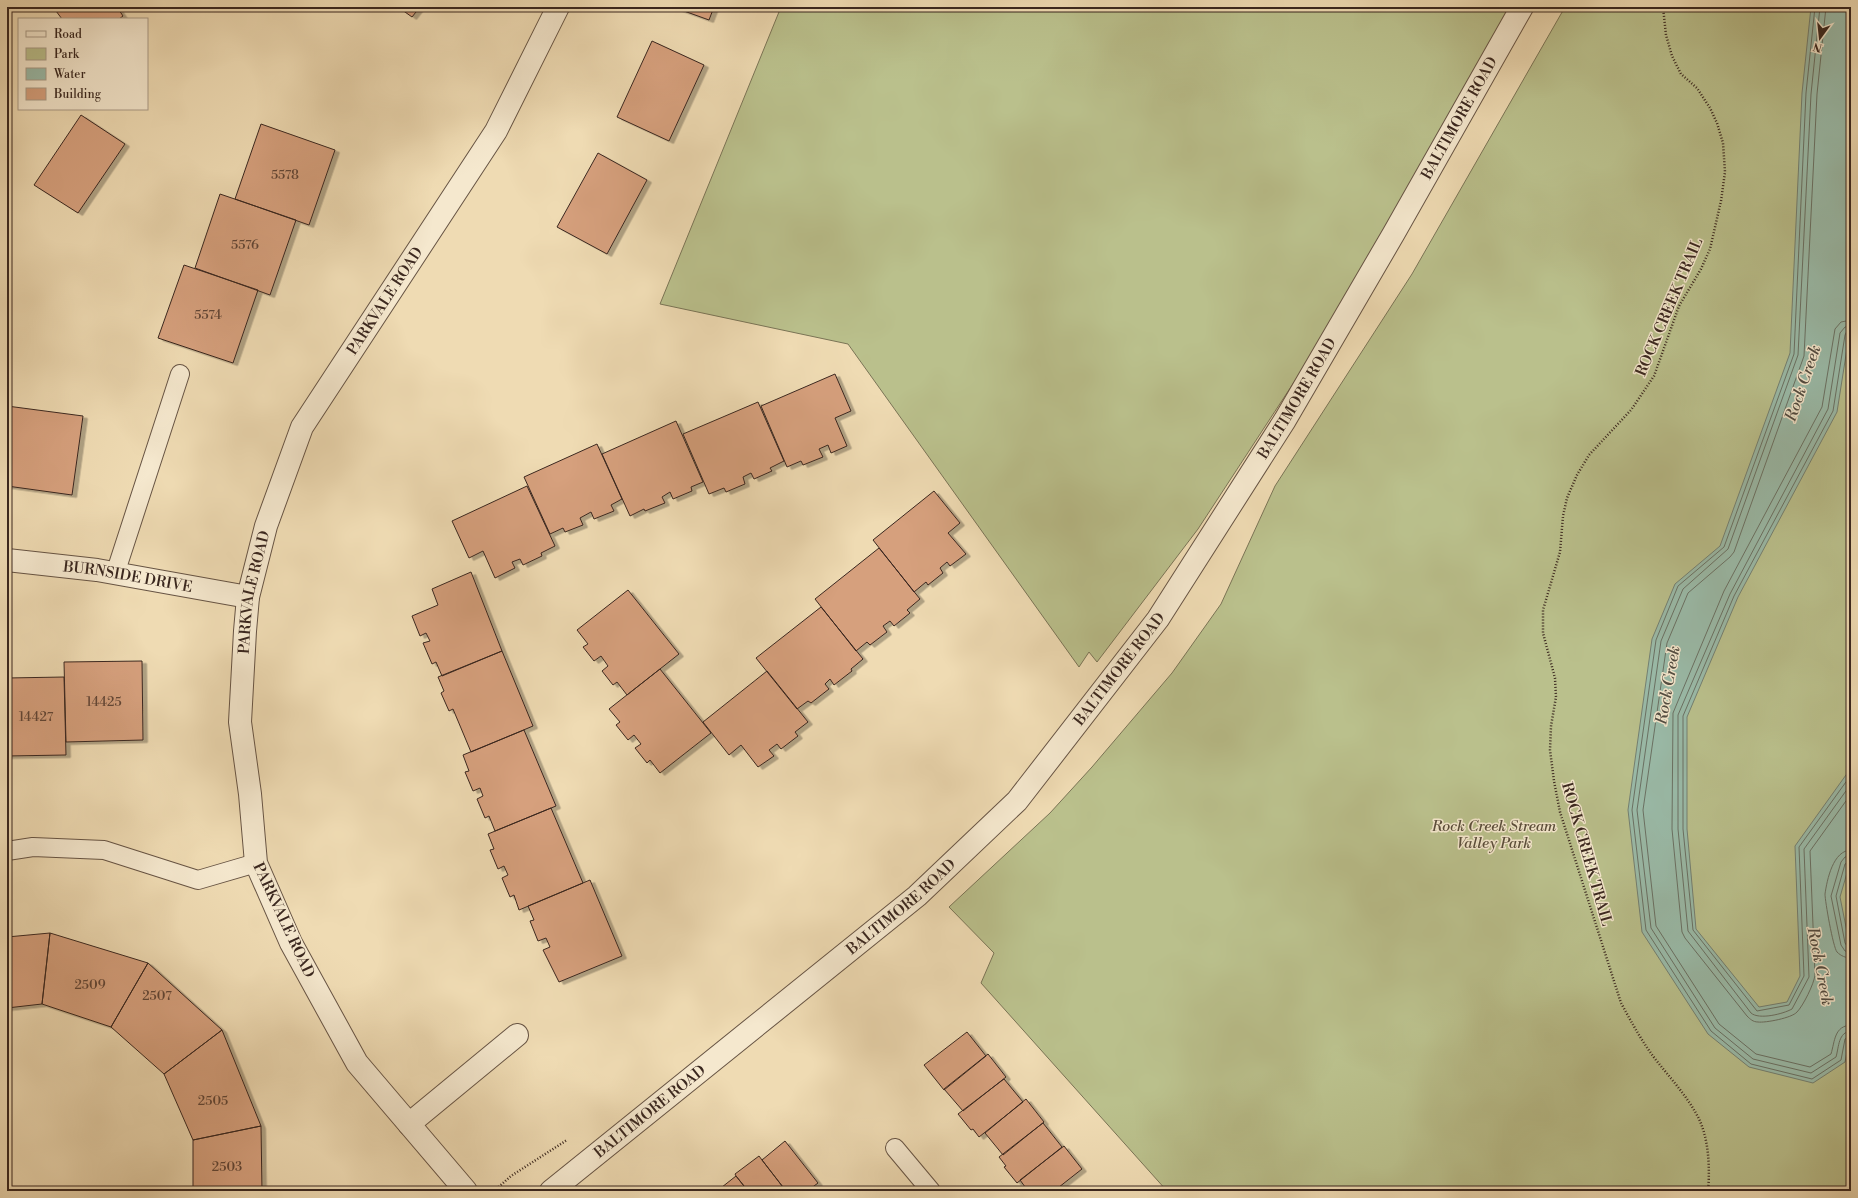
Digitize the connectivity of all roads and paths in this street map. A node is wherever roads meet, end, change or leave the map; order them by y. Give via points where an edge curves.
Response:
1 (558, 7) edge
2 (1522, 7) edge
3 (1663, 7) edge
4 (180, 374) dead end
5 (7, 560) edge
6 (115, 574) junction
7 (248, 597) junction
8 (7, 852) edge
9 (256, 863) junction
10 (517, 1035) dead end
11 (409, 1124) junction
12 (571, 1137) dead end
13 (895, 1148) dead end
14 (466, 1191) edge
15 (494, 1191) edge
16 (551, 1191) edge
17 (929, 1191) edge
18 (1708, 1191) edge

1 - 7 street, PARKVALE ROAD via 496,131 302,427 266,526
2 - 16 street, BALTIMORE ROAD via 1285,420 1158,619 1017,801 917,896
3 - 18 path, ROCK CREEK TRAIL via 1666,35 1672,56 1681,74 1697,88 1710,108 1723,143 1725,172 1721,201 1710,249 1679,306 1654,376 1631,410 1589,456 1574,481 1562,516 1560,552 1543,610 1543,633 1555,678 1556,697 1550,750 1560,812 1621,1003 1637,1032 1677,1084 1699,1120 1708,1159
4 - 6 lane
5 - 6 street, BURNSIDE DRIVE
6 - 7 street, BURNSIDE DRIVE
7 - 9 street, PARKVALE ROAD via 240,722
8 - 9 lane via 33,847 104,850 198,880
9 - 11 street, PARKVALE ROAD via 291,943 357,1063
10 - 11 street
11 - 14 street, PARKVALE ROAD
12 - 15 path via 511,1176
13 - 17 lane

